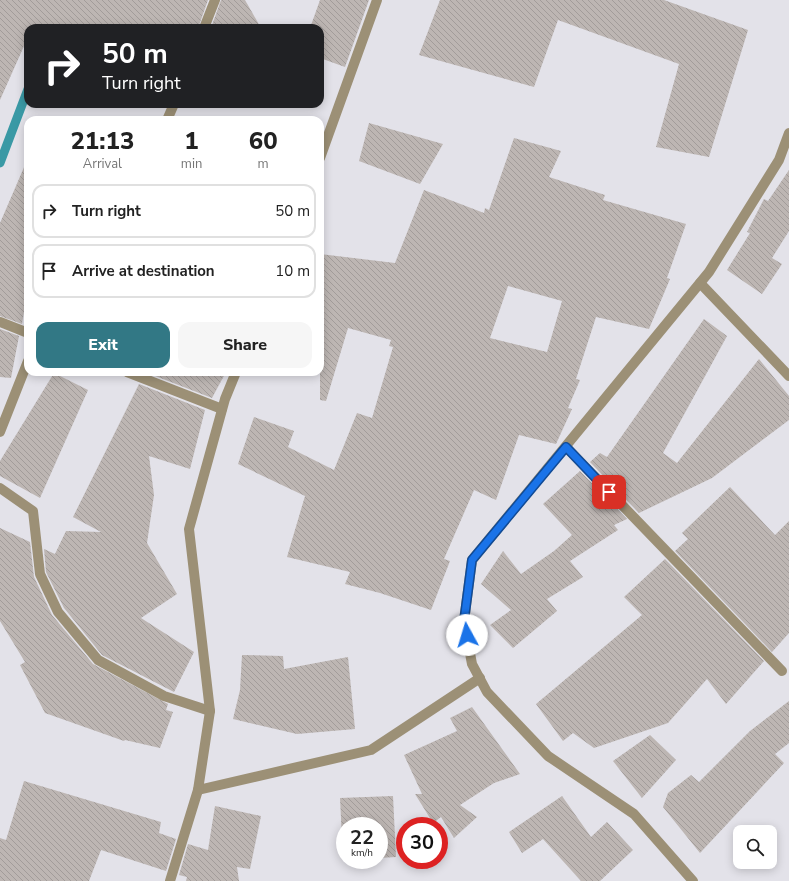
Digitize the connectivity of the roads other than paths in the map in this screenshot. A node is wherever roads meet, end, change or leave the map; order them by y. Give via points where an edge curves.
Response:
1 (215, 0) edge
2 (377, 0) edge
3 (206, 24) edge
4 (789, 134) edge
5 (324, 147) edge
6 (700, 283) junction
7 (0, 322) edge
8 (24, 331) edge
9 (24, 371) edge
10 (137, 376) edge
11 (234, 376) edge
12 (789, 376) edge
13 (222, 409) junction
14 (0, 432) edge
15 (566, 447) junction
16 (0, 488) edge
17 (782, 671) dead end
18 (480, 678) junction
19 (210, 711) junction
20 (198, 790) junction
21 (170, 881) edge
22 (693, 881) edge

1 - 3 street
2 - 5 street
4 - 6 street via 779,160
6 - 12 street
6 - 15 street
7 - 8 street
9 - 14 street
10 - 13 street
11 - 13 street
13 - 19 street via 189,529
15 - 17 street
15 - 18 street via 472,560 464,621 472,664
16 - 19 street via 33,511 40,574 58,612 98,660 164,696
18 - 20 street via 371,750
18 - 22 street via 487,692 548,756 634,814
19 - 20 street
20 - 21 street

